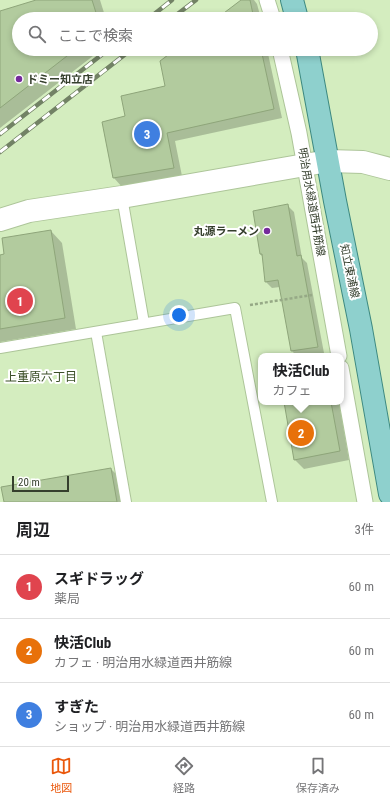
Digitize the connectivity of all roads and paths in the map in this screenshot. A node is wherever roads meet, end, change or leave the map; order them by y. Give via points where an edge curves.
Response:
1 (267, 0) edge
2 (292, 0) edge
3 (271, 12) edge
4 (295, 12) edge
5 (282, 56) edge
6 (307, 56) edge
7 (328, 161) junction
8 (305, 165) junction
9 (390, 169) edge
10 (122, 197) junction
11 (0, 220) edge
12 (328, 292) junction
13 (235, 308) junction
14 (144, 323) junction
15 (96, 332) junction
16 (0, 348) edge
17 (338, 353) edge
18 (344, 385) edge
19 (390, 494) edge
20 (126, 502) edge
21 (272, 502) edge
22 (364, 502) edge

1 - 3 street
2 - 4 main road
5 - 8 street, 明治用水緑道西井筋線
6 - 7 main road, 知立東浦線
7 - 8 street
7 - 9 street via 363,162
7 - 19 main road, 知立東浦線 via 362,329
8 - 10 street
8 - 12 street, 明治用水緑道西井筋線
10 - 11 street via 29,211
10 - 14 lane
12 - 13 path
12 - 17 street, 明治用水緑道西井筋線
13 - 14 lane
13 - 21 lane
14 - 15 lane
15 - 16 lane
15 - 20 lane
18 - 22 street

